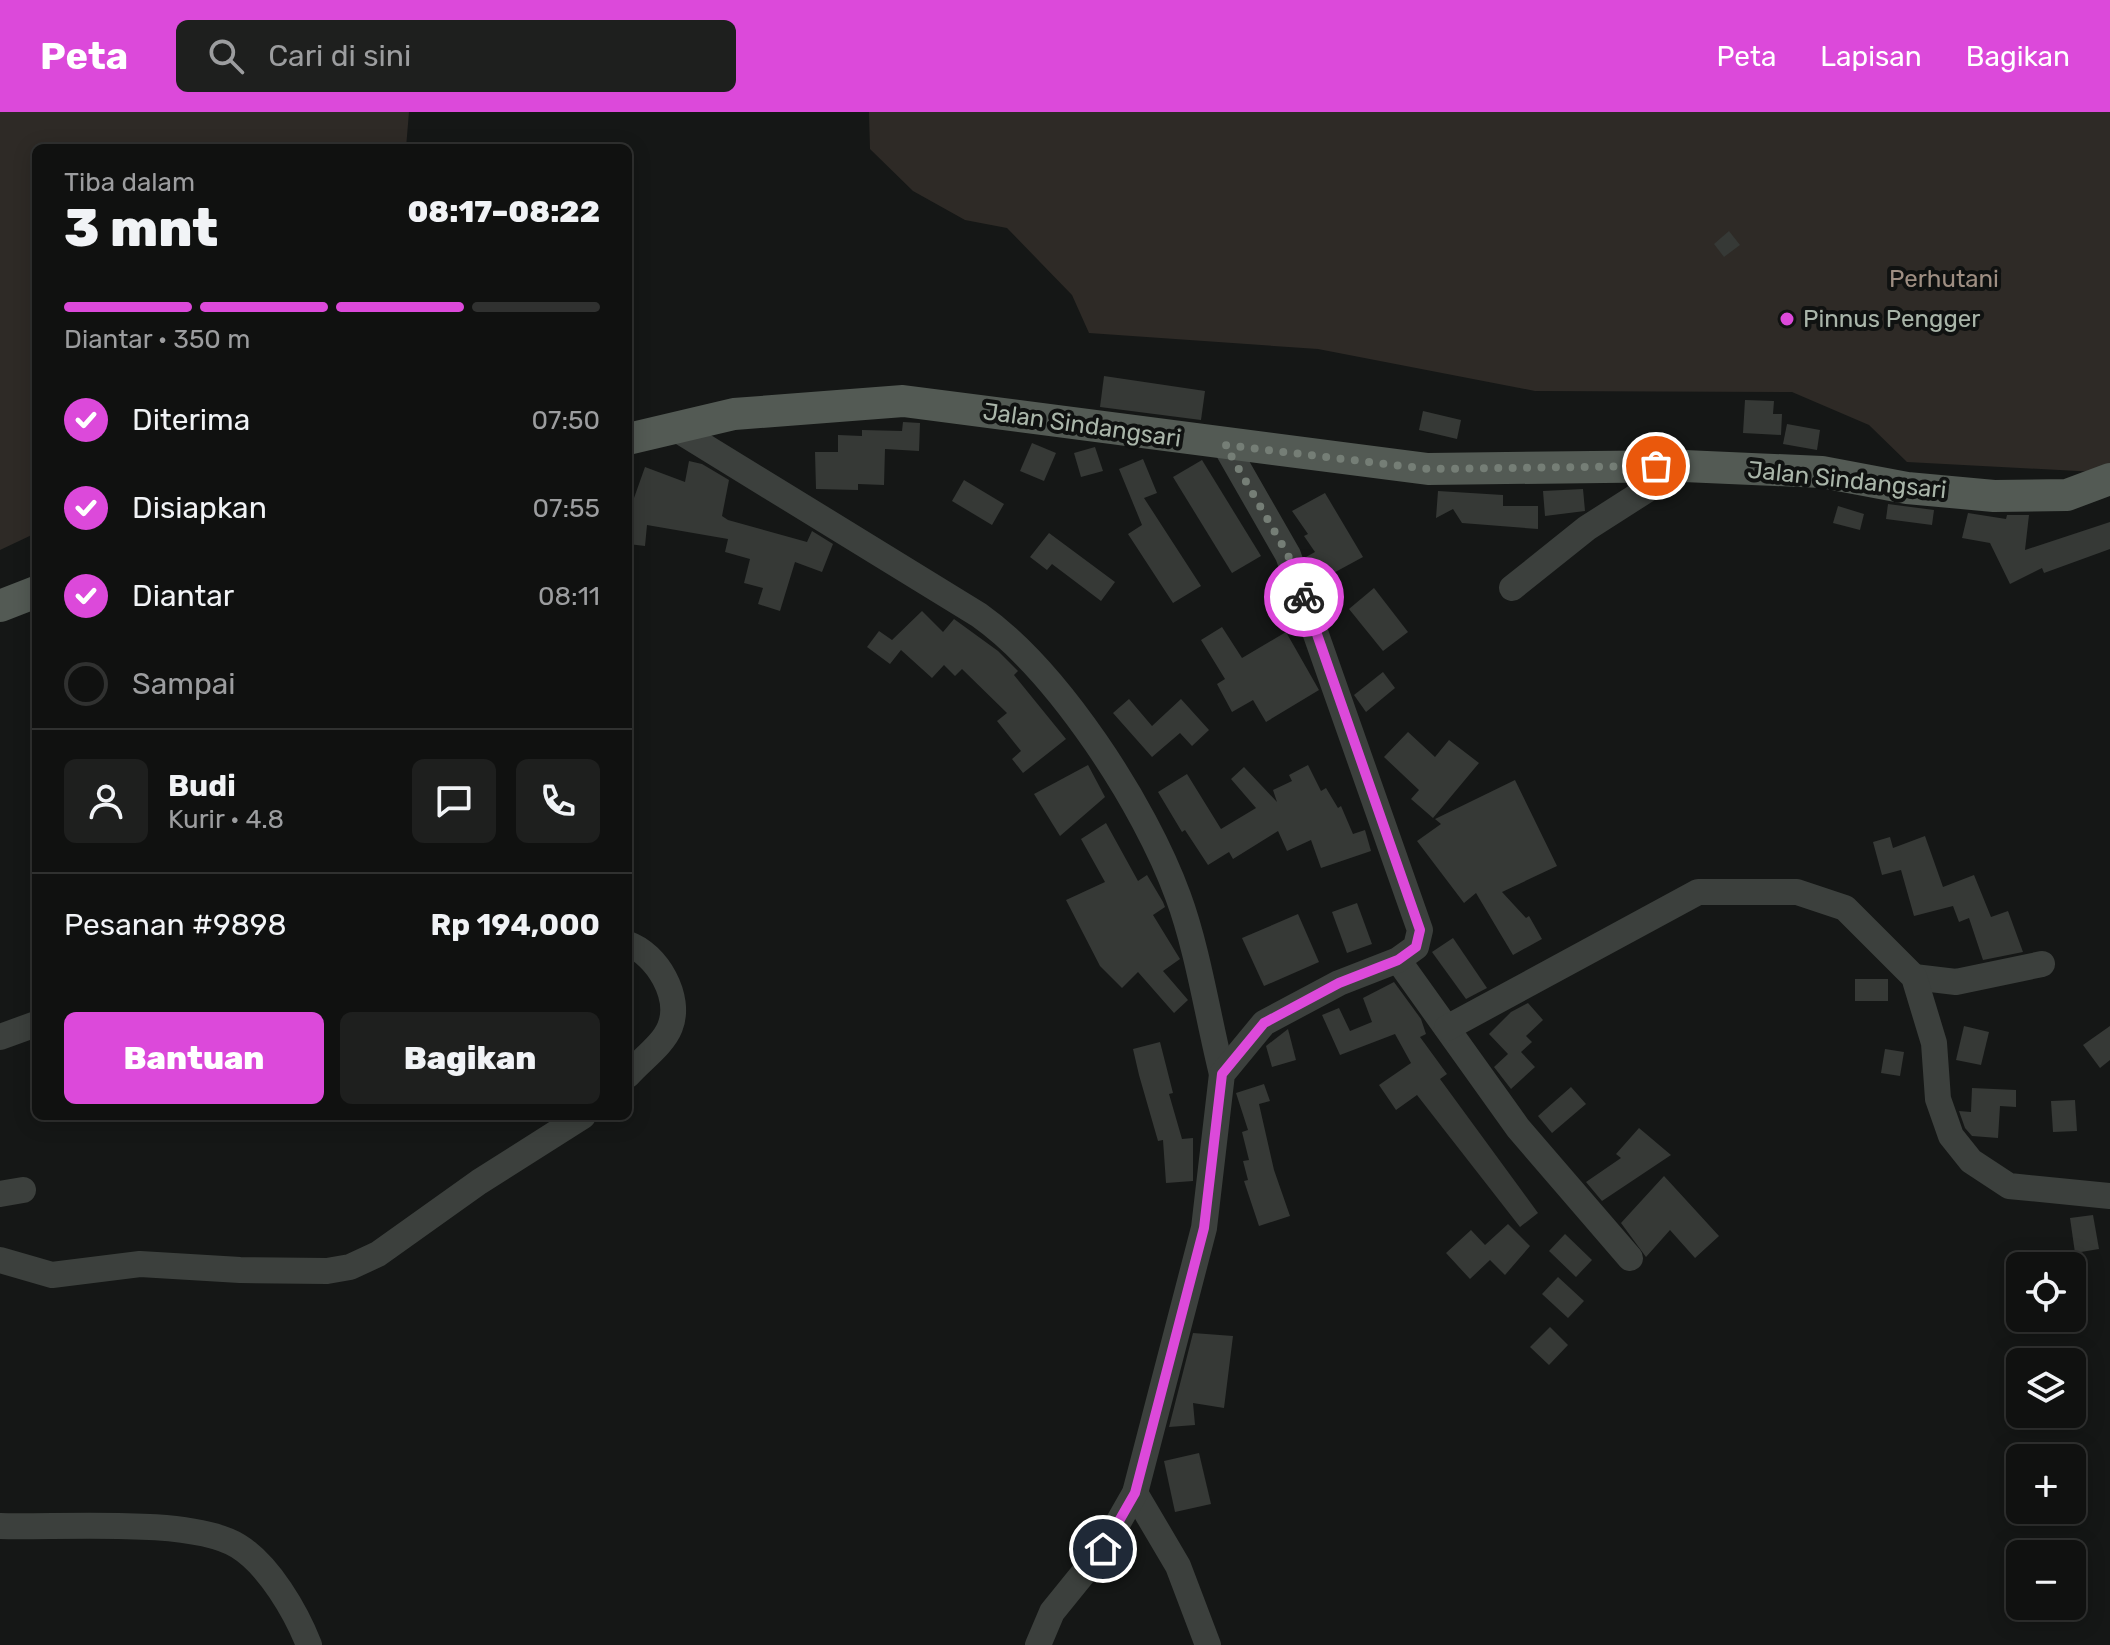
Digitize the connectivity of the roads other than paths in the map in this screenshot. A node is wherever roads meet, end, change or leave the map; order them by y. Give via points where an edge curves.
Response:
1 (673, 427) junction
2 (632, 438) edge
3 (1225, 445) junction
4 (1684, 466) junction
5 (2110, 479) edge
6 (1512, 588) dead end
7 (32, 594) edge
8 (0, 606) edge
9 (632, 946) edge
10 (1398, 960) junction
11 (2042, 964) dead end
12 (1914, 977) junction
13 (32, 1025) edge
14 (1447, 1028) junction
15 (0, 1037) edge
16 (632, 1071) edge
17 (1222, 1074) junction
18 (577, 1120) edge
19 (2110, 1196) edge
20 (1630, 1258) dead end
21 (0, 1260) edge
22 (1135, 1493) junction
23 (0, 1526) edge
24 (309, 1645) edge
25 (1038, 1645) edge
26 (1208, 1645) edge

1 - 2 main road, Jalan Sindangsari
1 - 3 main road, Jalan Sindangsari via 734,414 903,401
1 - 17 street via 979,615 1008,635 1038,667 1132,802 1179,897
3 - 4 main road, Jalan Sindangsari via 1428,469
3 - 10 street via 1288,555 1405,885 1420,930 1416,947
4 - 5 main road, Jalan Sindangsari via 1822,472 1907,488 1994,496 2067,495
4 - 6 street via 1587,528
7 - 8 main road
9 - 16 street via 650,957 673,1004 670,1028
10 - 14 street
10 - 17 street via 1339,983 1264,1023
11 - 12 street via 1956,982
12 - 14 street via 1845,908 1797,892 1698,892
12 - 19 street via 1934,1043 1938,1099 1951,1136 1971,1161 2009,1186
13 - 15 street
14 - 20 street via 1518,1128
17 - 22 street via 1204,1228
18 - 21 street via 378,1254 350,1267 254,1270 140,1264 52,1275
22 - 25 street via 1103,1549 1052,1612
22 - 26 street via 1178,1566
23 - 24 street via 170,1527 216,1535 240,1547 269,1576

